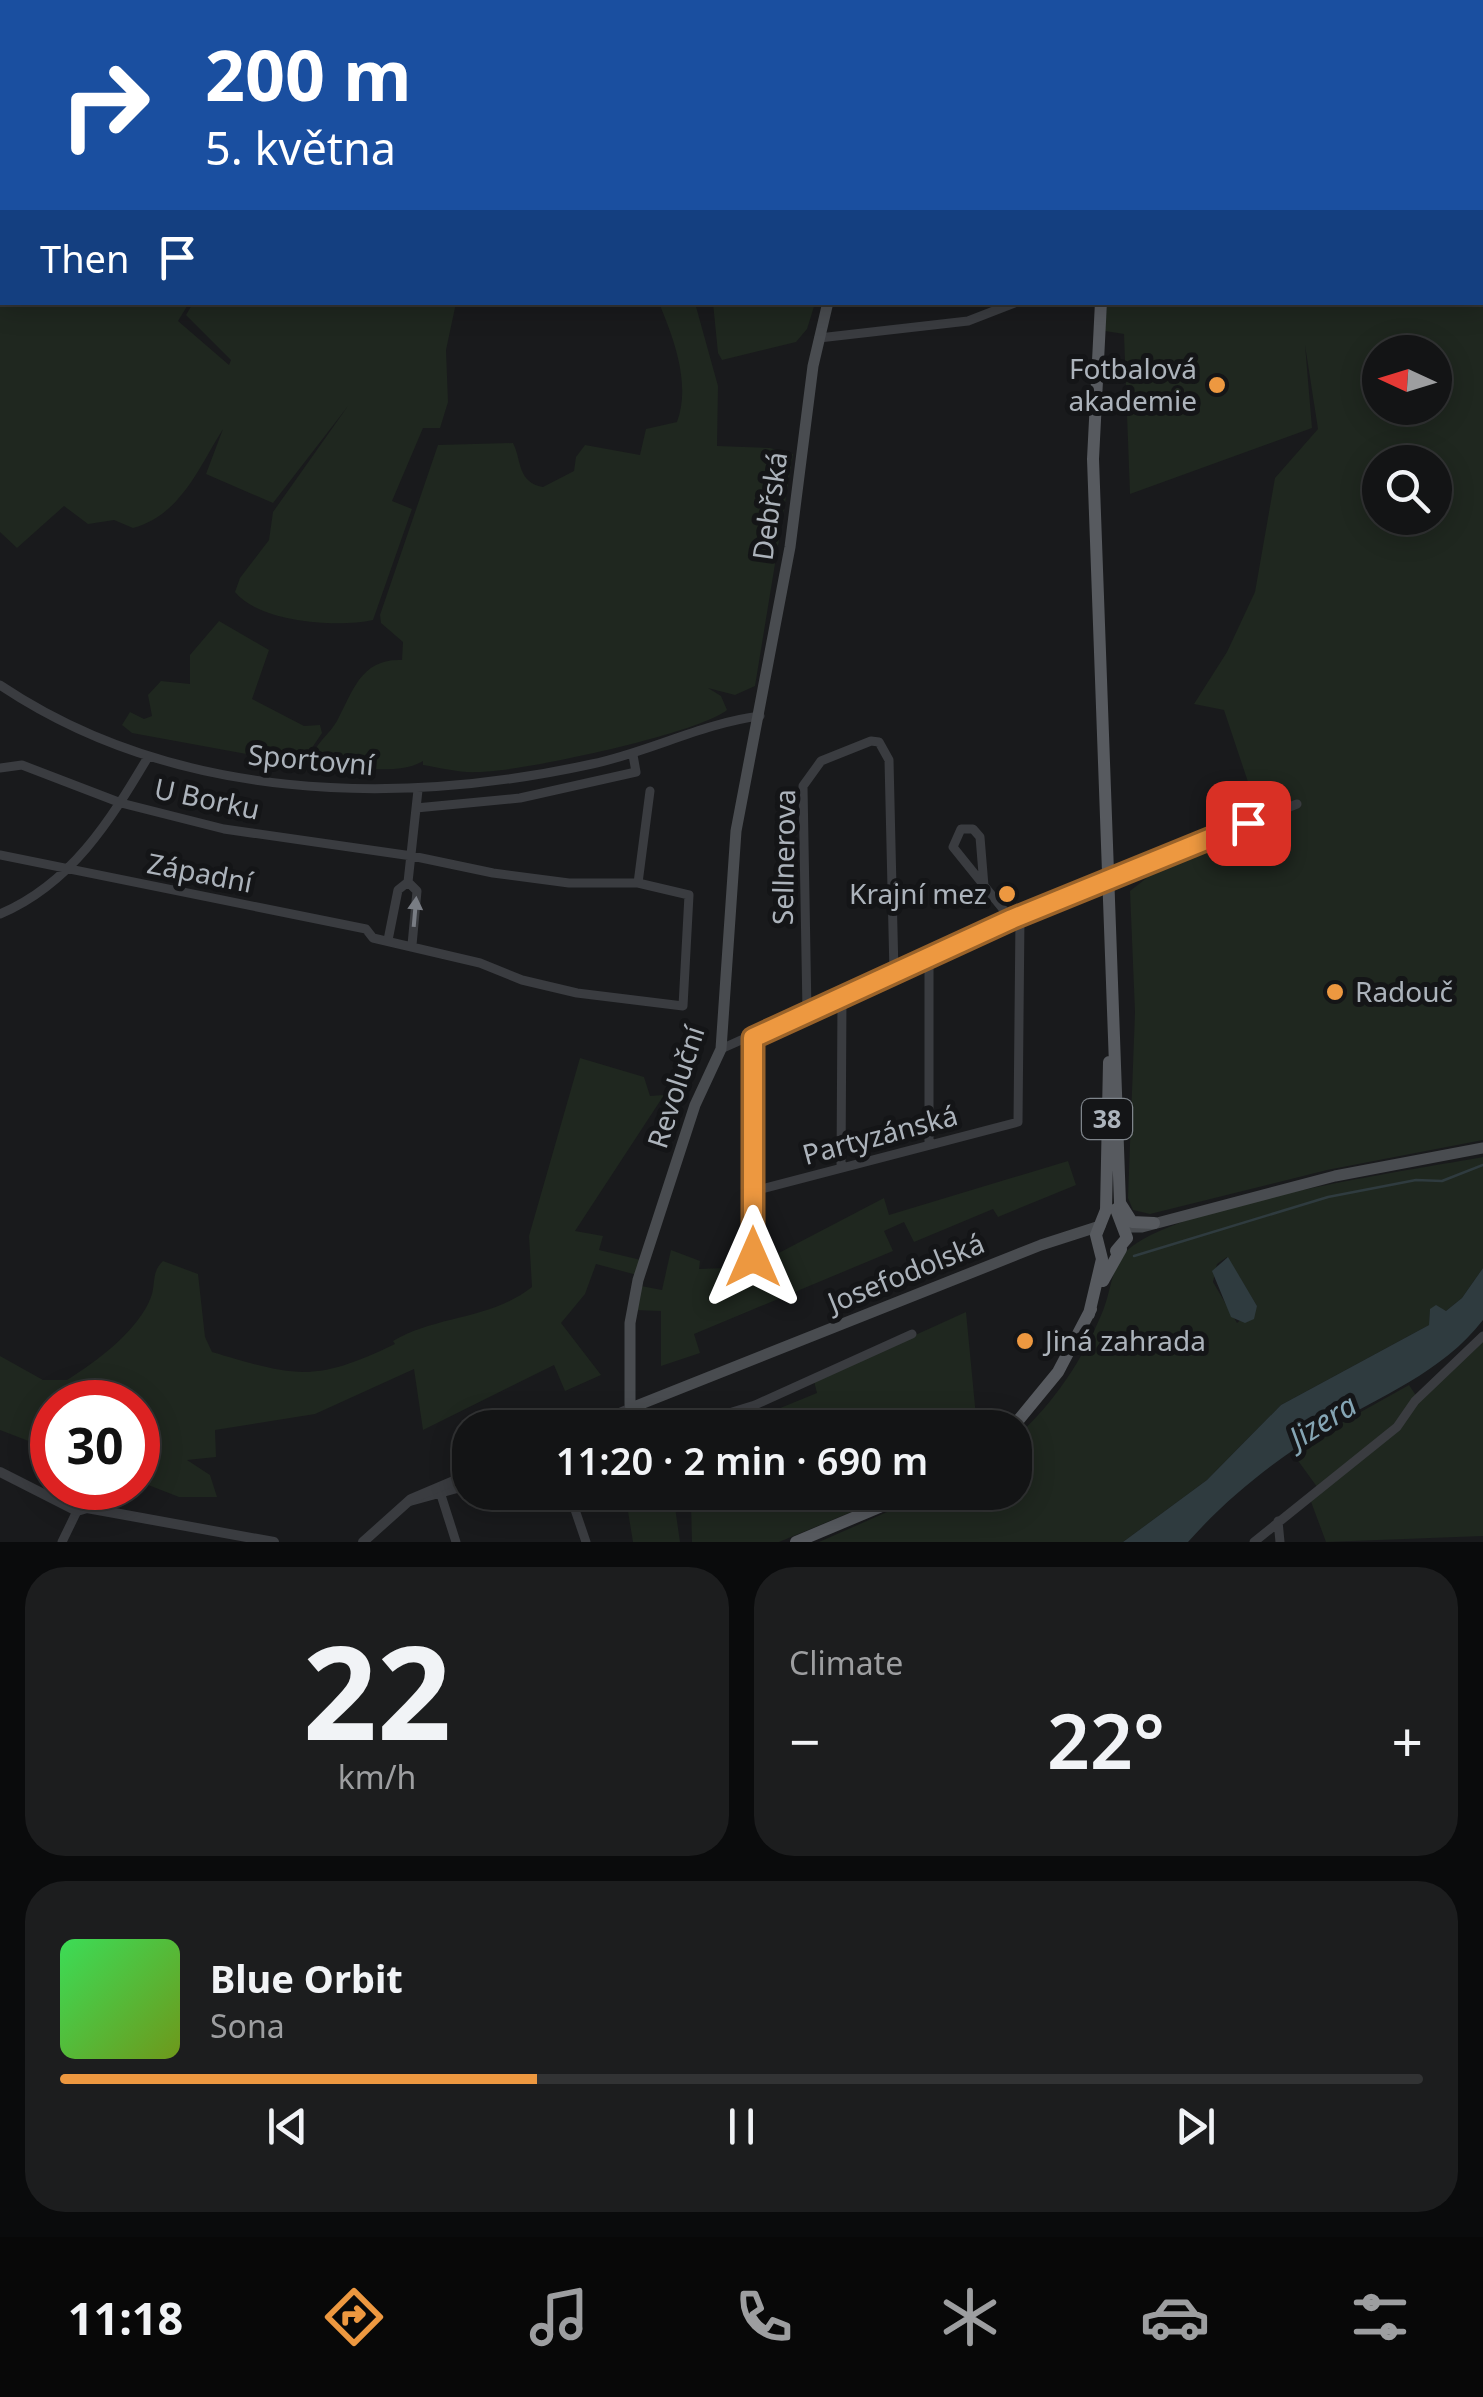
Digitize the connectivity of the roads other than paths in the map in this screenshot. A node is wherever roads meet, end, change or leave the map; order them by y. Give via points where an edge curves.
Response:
1 (827, 305) edge
2 (1009, 305) edge
3 (1101, 305) edge
4 (819, 338) junction
5 (0, 685) edge
6 (760, 716) junction
7 (633, 755) junction
8 (148, 757) junction
9 (0, 768) edge
10 (418, 790) junction
11 (650, 792) dead end
12 (121, 803) junction
13 (1297, 804) dead end
14 (416, 808) junction
15 (0, 855) edge
16 (412, 856) junction
17 (68, 870) junction
18 (408, 882) junction
19 (638, 882) junction
20 (984, 886) junction
21 (689, 896) joint
22 (0, 914) edge
23 (1016, 918) junction
24 (388, 940) junction
25 (412, 945) junction
26 (929, 956) junction
27 (894, 973) junction
28 (842, 998) junction
29 (807, 1012) junction
30 (1112, 1012) junction
31 (753, 1038) junction
32 (721, 1050) junction
33 (930, 1144) junction
34 (1483, 1148) edge
35 (1120, 1161) junction
36 (841, 1168) junction
37 (754, 1191) junction
38 (1154, 1224) junction
39 (1101, 1226) junction
40 (1123, 1227) junction
41 (1066, 1237) junction
42 (1099, 1246) junction
43 (1122, 1248) junction
44 (753, 1257) dead end
45 (1088, 1314) junction
46 (912, 1334) dead end
47 (1483, 1336) edge
48 (631, 1408) junction
49 (627, 1410) edge
50 (739, 1410) edge
51 (1027, 1410) edge
52 (0, 1472) edge
53 (452, 1482) edge
54 (452, 1491) edge
55 (441, 1495) junction
56 (408, 1502) junction
57 (575, 1510) edge
58 (872, 1510) edge
59 (77, 1511) junction
60 (1278, 1520) junction
61 (62, 1542) edge
62 (274, 1542) edge
63 (363, 1542) edge
64 (456, 1542) edge
65 (586, 1542) edge
66 (796, 1542) edge
67 (1254, 1542) edge
68 (1280, 1542) edge

1 - 4 main road, Debřská
2 - 4 street via 968,321
3 - 30 main road, 38 via 1093,460
4 - 6 main road, Debřská
5 - 8 street, Sportovní via 72,728
6 - 7 street, Sportovní
6 - 32 main road, Revoluční via 736,832
7 - 10 street, Sportovní via 512,782
7 - 14 street, Sportovní via 636,772 520,798
8 - 10 street, Sportovní via 298,785
8 - 12 street
9 - 12 street, U Borku via 22,764
10 - 14 street
11 - 19 street
12 - 16 street, U Borku via 224,829
12 - 17 street
13 - 23 street
14 - 16 street
15 - 17 street, Západní
16 - 18 street
16 - 19 street, U Borku via 550,880
17 - 22 street
17 - 24 street, Západní via 366,930
18 - 24 street via 398,890
25 -> 18 street via 417,891
19 - 21 street, U Borku
20 - 20 street via 953,847 962,829 980,836
20 - 23 street
21 - 25 street, Západní via 683,1006 576,993
23 - 26 street
23 - 33 street, Partyzánská via 1018,1122
24 - 25 street, Západní
26 - 27 street
26 - 33 street
27 - 28 street
27 - 29 street, Sellnerova via 889,760 879,742 871,741 821,761 804,786
28 - 29 street
28 - 36 street
29 - 31 street
30 - 35 main road, 38
30 - 39 main road, 38
31 - 32 street
31 - 37 street
32 - 48 main road, Revoluční via 695,1105 638,1280 630,1323
33 - 36 street, Partyzánská
34 - 38 main road via 1336,1176
35 - 38 main road via 1124,1214 1135,1223
35 - 40 main road, 38 via 1116,1210
36 - 37 street, Partyzánská
37 - 44 street
38 - 40 main road
38 - 43 main road
39 - 40 main road
39 - 41 main road, Josefodolská
39 - 42 main road, 38
40 - 43 main road, 38
41 - 42 main road
41 - 48 main road, Josefodolská
42 - 43 main road via 1109,1252
42 - 45 main road, 38 via 1102,1263
43 - 45 main road, 38
45 - 51 main road, 38 via 1058,1372
46 - 50 street
47 - 60 street via 1415,1400 1398,1428
48 - 49 street, Josefodolská
52 - 59 street
53 - 56 street
54 - 55 street
55 - 56 street
55 - 64 street
56 - 63 street
57 - 65 street
58 - 66 main road
59 - 61 street
59 - 62 street
60 - 67 street
60 - 68 street

